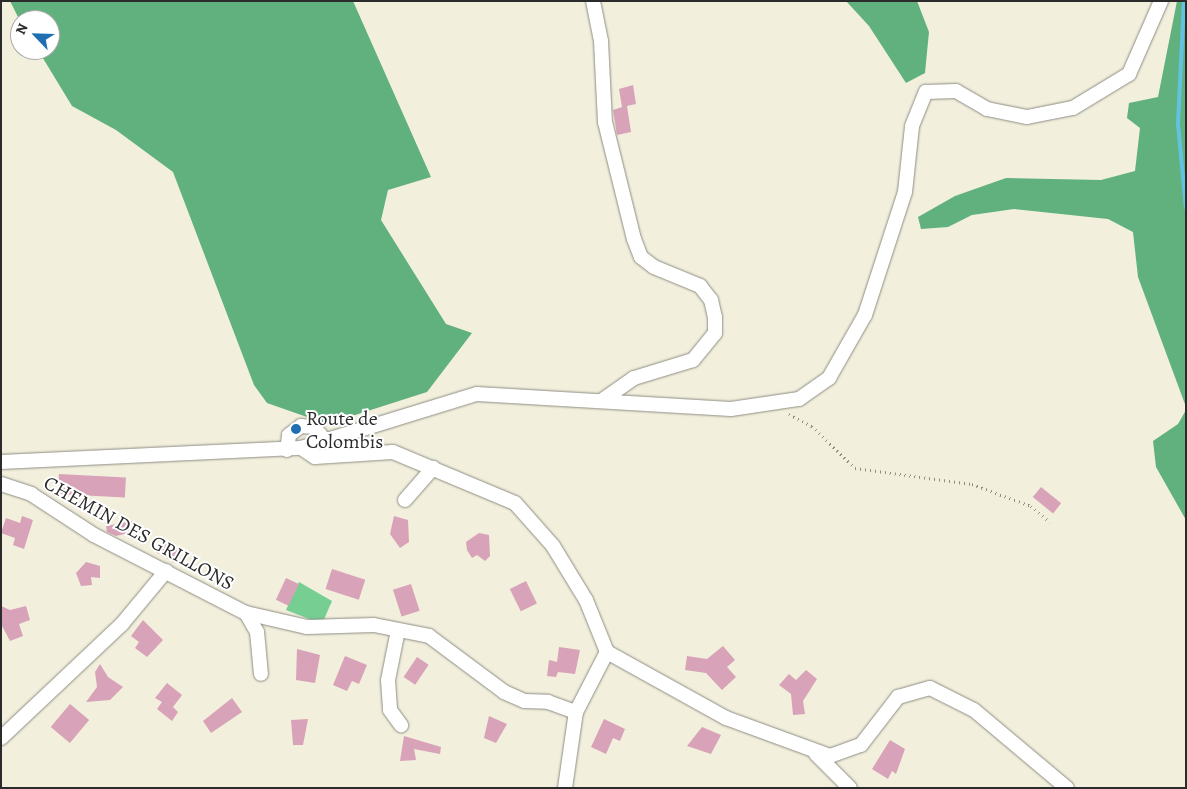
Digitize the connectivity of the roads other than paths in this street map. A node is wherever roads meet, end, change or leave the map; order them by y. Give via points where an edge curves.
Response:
1 (593, 1) edge
2 (1161, 1) edge
3 (604, 398) junction
4 (326, 442) junction
5 (294, 449) junction
6 (1, 462) edge
7 (433, 468) junction
8 (2, 487) edge
9 (405, 500) dead end
10 (166, 570) junction
11 (246, 613) junction
12 (398, 630) junction
13 (607, 652) junction
14 (262, 674) dead end
15 (576, 712) junction
16 (401, 725) dead end
17 (1, 738) edge
18 (814, 752) junction
19 (565, 788) edge
20 (850, 788) edge
21 (1067, 788) edge

1 - 3 street via 601,41 605,122 634,239 641,257 654,267 700,286 711,300 715,317 715,333 693,360 634,378
2 - 3 street via 1129,74 1073,108 1027,118 987,109 956,91 926,92 915,109 905,192 892,241 855,338 829,378 798,399 778,405 730,409
3 - 4 street via 477,394
4 - 5 street
4 - 5 street via 314,427 301,426 290,435
5 - 6 street
5 - 7 street via 315,457 393,452
7 - 9 street
7 - 13 street via 506,499 528,514 586,600
8 - 10 street, CHEMIN DES GRILLONS via 31,494 94,535
10 - 11 street, CHEMIN DES GRILLONS via 203,594
10 - 17 street via 122,624
11 - 12 street, CHEMIN DES GRILLONS via 307,627 374,625
11 - 14 street via 257,632
12 - 15 street, CHEMIN DES GRILLONS via 444,644 504,692 524,701 548,702
12 - 16 street via 388,680 390,710
13 - 15 street
13 - 18 street via 726,718
15 - 19 street
18 - 20 street
18 - 21 street via 830,756 846,753 861,744 898,697 930,688 974,710

